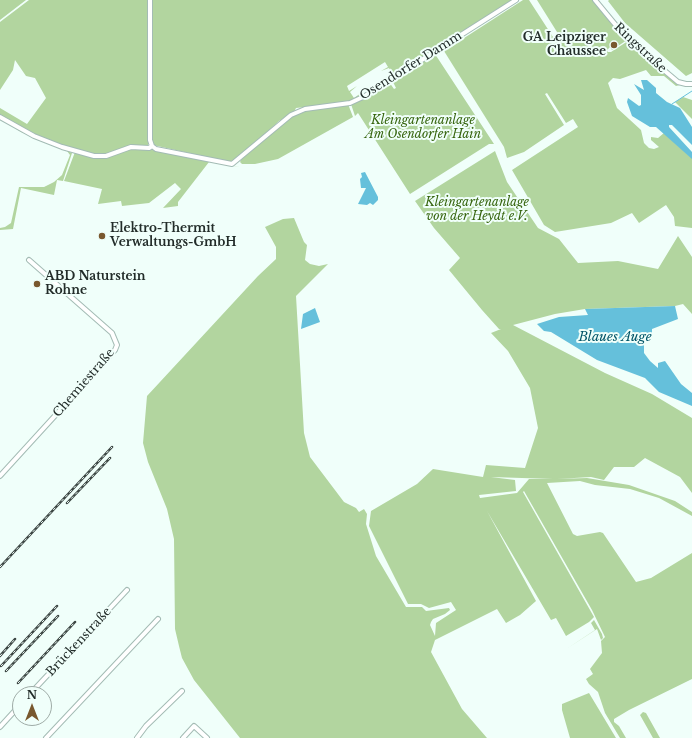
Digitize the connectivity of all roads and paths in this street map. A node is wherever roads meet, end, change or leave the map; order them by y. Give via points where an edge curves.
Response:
1 (150, 0) edge
2 (516, 0) edge
3 (595, 0) edge
4 (692, 84) edge
5 (0, 118) edge
6 (152, 146) junction
7 (29, 260) dead end
8 (0, 476) edge
9 (127, 590) dead end
10 (158, 619) dead end
11 (37, 686) edge
12 (182, 691) dead end
13 (12, 714) edge
14 (0, 727) edge
15 (46, 738) edge
16 (137, 738) edge
17 (183, 738) edge
18 (207, 738) edge

1 - 6 street
2 - 6 street, Osendorfer Damm via 365,96 350,103 305,109 291,115 232,164 156,149
3 - 4 street, Ringstraße via 628,40 678,82
5 - 6 street via 34,136 94,156 106,156 131,147
7 - 8 street, Chemiestraße via 112,333 116,337 117,345 103,364
9 - 11 street, Brückenstraße
10 - 15 street
12 - 16 street
13 - 14 street
17 - 18 street via 194,726

